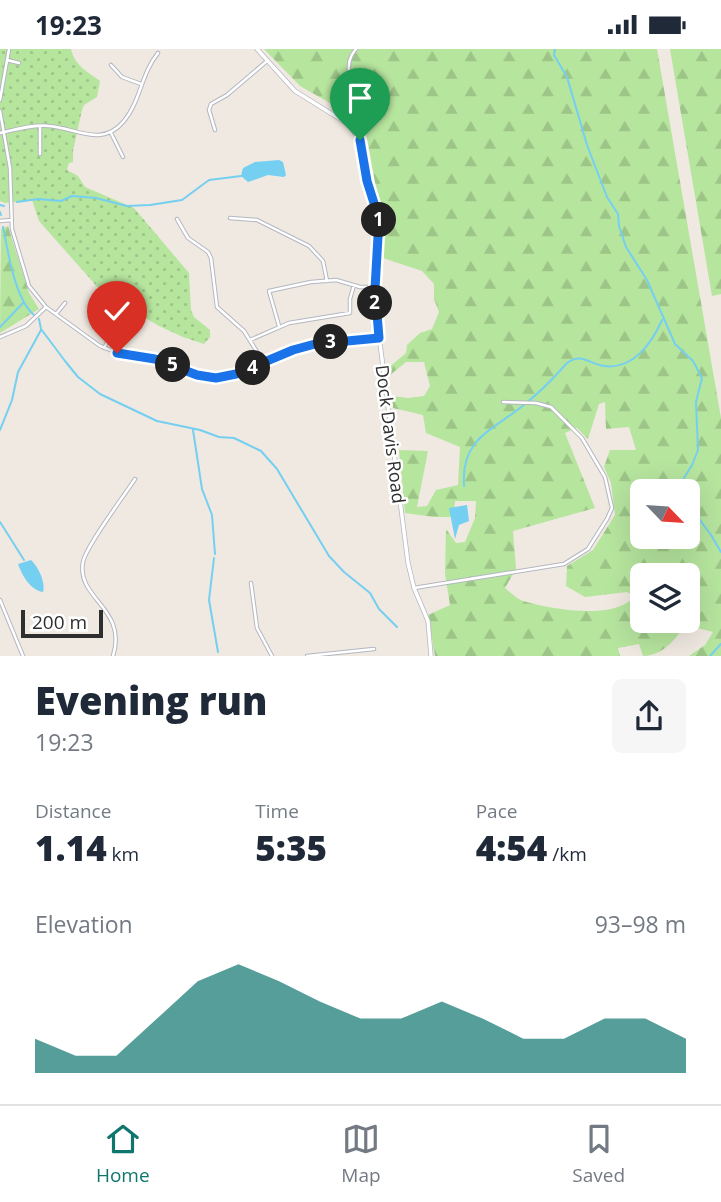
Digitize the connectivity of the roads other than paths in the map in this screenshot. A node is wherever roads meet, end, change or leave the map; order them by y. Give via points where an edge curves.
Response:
1 (9, 49) edge
2 (356, 49) edge
3 (259, 50) edge
4 (158, 53) dead end
5 (7, 61) junction
6 (267, 61) junction
7 (19, 63) dead end
8 (111, 65) dead end
9 (142, 84) junction
10 (0, 100) edge
11 (0, 110) edge
12 (335, 116) junction
13 (40, 126) junction
14 (215, 130) dead end
15 (2, 132) edge
16 (111, 133) junction
17 (40, 154) dead end
18 (123, 157) dead end
19 (230, 218) dead end
20 (10, 219) junction
21 (177, 219) dead end
22 (0, 221) edge
23 (327, 281) junction
24 (354, 285) junction
25 (376, 287) junction
26 (65, 303) dead end
27 (46, 307) junction
28 (56, 314) junction
29 (279, 326) junction
30 (0, 337) edge
31 (110, 337) dead end
32 (379, 338) junction
33 (250, 339) junction
34 (104, 348) junction
35 (259, 355) dead end
36 (503, 402) dead end
37 (135, 479) dead end
38 (251, 583) dead end
39 (414, 588) junction
40 (0, 600) edge
41 (374, 649) dead end
42 (23, 656) edge
43 (113, 656) edge
44 (272, 656) edge
45 (307, 656) edge
46 (431, 656) edge

1 - 5 street
2 - 12 street via 350,56 348,85
3 - 6 street, Dock Davis Road
4 - 9 street
5 - 7 street
5 - 10 street
6 - 12 street, Dock Davis Road via 301,96
6 - 14 street via 211,104
8 - 9 street via 127,79
9 - 16 street via 132,109
11 - 15 street
12 - 25 street, Dock Davis Road via 358,137 379,213
13 - 15 street
13 - 16 street via 89,136
13 - 17 street
15 - 20 street via 10,168
16 - 18 street
19 - 23 street via 257,221 309,246 323,261
20 - 22 street
20 - 27 street via 29,286
21 - 33 street via 188,238 211,258 217,307
23 - 24 street
23 - 29 street via 269,291
24 - 25 street
24 - 29 street via 350,313
25 - 32 street, Dock Davis Road
26 - 28 street
27 - 28 street
27 - 30 street via 26,326
28 - 34 street
29 - 33 street
31 - 34 street
32 - 34 street via 315,344 216,378
32 - 39 street, Dock Davis Road
33 - 35 street
36 - 39 street via 551,407 582,437 605,477 612,508 607,519 588,549 564,564
37 - 43 street via 83,562 86,584 114,624
38 - 44 street via 257,628
39 - 46 street, Dock Davis Road via 428,621
40 - 42 street
41 - 45 street

